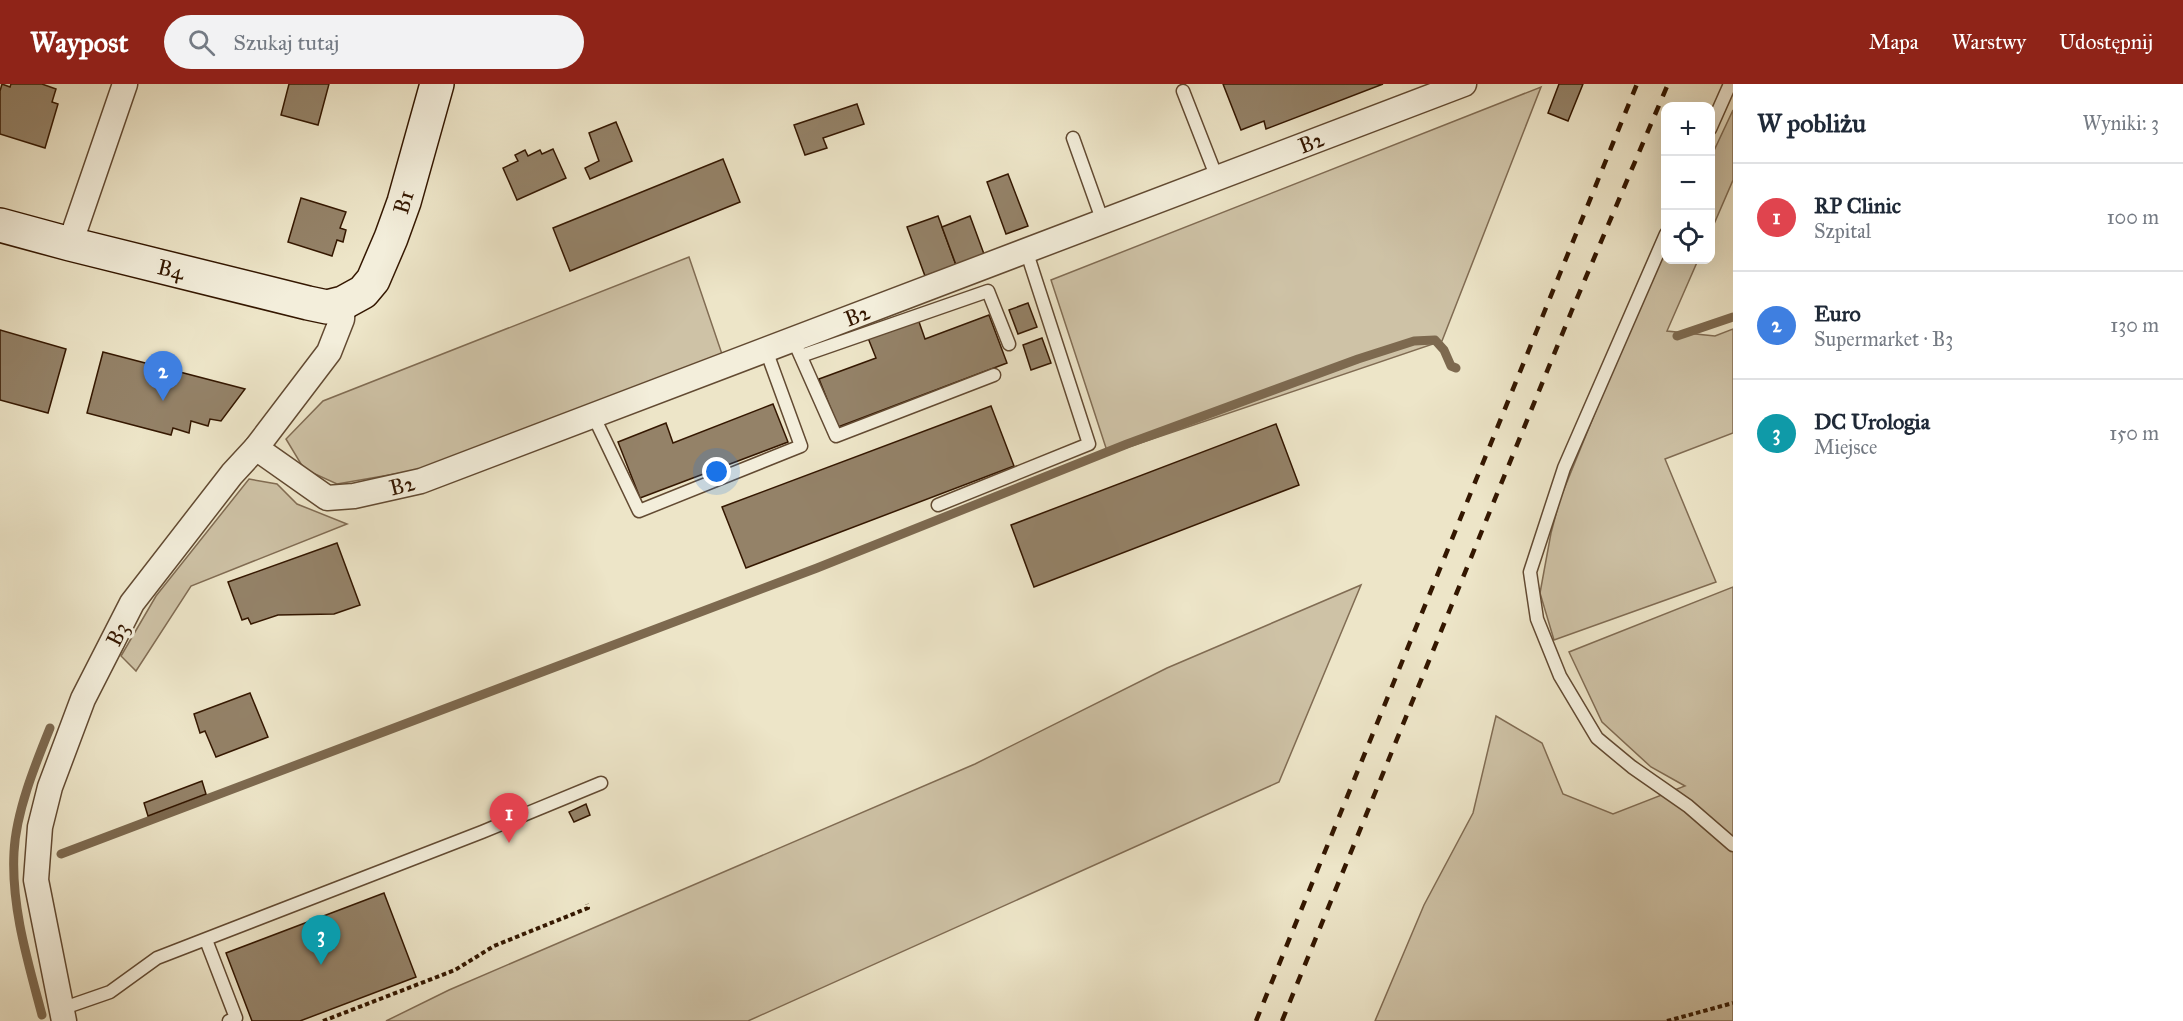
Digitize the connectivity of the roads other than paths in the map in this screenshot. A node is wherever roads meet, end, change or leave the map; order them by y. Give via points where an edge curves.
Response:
1 (125, 84) edge
2 (437, 84) edge
3 (1464, 84) edge
4 (1730, 84) edge
5 (1183, 91) dead end
6 (1715, 118) edge
7 (1073, 138) dead end
8 (1217, 178) junction
9 (1103, 222) junction
10 (0, 225) edge
11 (1661, 243) edge
12 (70, 244) junction
13 (1026, 250) junction
14 (343, 303) junction
15 (1009, 344) dead end
16 (797, 348) junction
17 (766, 350) junction
18 (994, 375) dead end
19 (592, 415) junction
20 (256, 448) junction
21 (939, 505) dead end
22 (601, 783) dead end
23 (1733, 846) edge
24 (206, 940) junction
25 (62, 1015) edge
26 (229, 1021) edge

1 - 12 street
2 - 14 street, B1 via 392,238 373,280 363,292
3 - 8 street, B2
4 - 6 lane
5 - 8 lane
7 - 9 lane
8 - 9 street, B2
9 - 13 street, B2
10 - 12 street, B4
11 - 23 lane via 1564,468 1530,572 1537,619 1560,676 1597,738 1688,806
12 - 14 street, B4 via 308,303 327,307
13 - 16 street, B2
13 - 21 lane via 1089,444
14 - 20 street, B3 via 342,318 328,352
15 - 16 lane via 988,291
16 - 17 street, B2
16 - 18 lane via 836,436
17 - 19 street, B2
17 - 19 lane via 801,446 639,511
19 - 20 street, B2 via 421,481 354,496 327,498
20 - 25 street, B3 via 132,603 83,699 50,787 40,827 36,880
22 - 24 lane
24 - 25 lane via 157,958 110,992
24 - 26 lane via 236,1018

